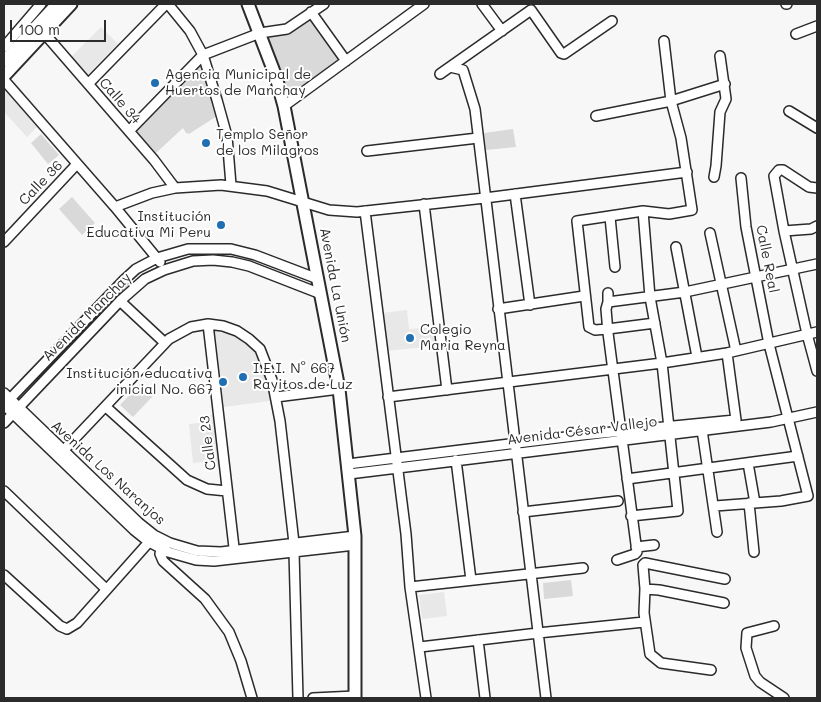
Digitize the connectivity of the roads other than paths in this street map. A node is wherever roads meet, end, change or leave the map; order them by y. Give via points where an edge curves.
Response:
1 (41, 4) edge
2 (57, 4) edge
3 (71, 4) edge
4 (167, 4) edge
5 (248, 4) edge
6 (324, 4) edge
7 (424, 4) edge
8 (482, 4) edge
9 (311, 12) junction
10 (612, 21) dead end
11 (817, 26) edge
12 (502, 32) junction
13 (44, 33) junction
14 (260, 34) junction
15 (796, 34) dead end
16 (664, 41) dead end
17 (4, 47) edge
18 (203, 55) junction
19 (720, 56) dead end
20 (4, 61) edge
21 (346, 61) junction
22 (450, 67) junction
23 (440, 74) dead end
24 (4, 76) edge
25 (4, 80) edge
26 (88, 84) junction
27 (725, 84) junction
28 (671, 101) junction
29 (284, 106) junction
30 (789, 111) dead end
31 (596, 116) dead end
32 (817, 128) edge
33 (129, 131) junction
34 (478, 138) junction
35 (367, 151) dead end
36 (77, 164) junction
37 (687, 172) junction
38 (714, 177) dead end
39 (741, 178) dead end
40 (231, 186) junction
41 (175, 188) junction
42 (817, 188) edge
43 (515, 194) junction
44 (485, 198) junction
45 (303, 201) junction
46 (424, 204) junction
47 (115, 207) junction
48 (365, 211) junction
49 (643, 211) junction
50 (610, 217) junction
51 (817, 226) edge
52 (784, 231) junction
53 (710, 233) dead end
54 (4, 242) edge
55 (676, 247) dead end
56 (157, 258) junction
57 (817, 264) edge
58 (615, 267) dead end
59 (793, 268) junction
60 (164, 270) junction
61 (756, 276) junction
62 (318, 279) junction
63 (721, 284) junction
64 (685, 292) junction
65 (321, 294) junction
66 (584, 296) junction
67 (650, 297) junction
68 (120, 301) junction
69 (530, 305) junction
70 (498, 309) junction
71 (655, 323) junction
72 (208, 324) junction
73 (608, 329) junction
74 (817, 332) edge
75 (807, 334) junction
76 (165, 343) junction
77 (769, 344) junction
78 (732, 352) junction
79 (697, 357) junction
80 (662, 363) junction
81 (614, 368) junction
82 (817, 372) edge
83 (507, 382) junction
84 (339, 389) junction
85 (447, 390) junction
86 (276, 397) junction
87 (388, 397) junction
88 (5, 401) edge
89 (106, 406) junction
90 (15, 411) junction
91 (787, 417) junction
92 (736, 420) junction
93 (4, 423) edge
94 (670, 430) junction
95 (702, 430) junction
96 (622, 436) junction
97 (515, 448) junction
98 (63, 451) junction
99 (798, 456) junction
100 (395, 457) junction
101 (456, 460) junction
102 (748, 463) junction
103 (397, 468) junction
104 (709, 468) junction
105 (348, 469) junction
106 (674, 473) junction
107 (627, 479) junction
108 (4, 491) edge
109 (227, 491) junction
110 (785, 500) junction
111 (618, 501) dead end
112 (752, 503) junction
113 (715, 506) junction
114 (785, 510) dead end
115 (523, 512) junction
116 (631, 516) junction
117 (717, 532) dead end
118 (355, 540) junction
119 (149, 542) junction
120 (654, 545) dead end
121 (636, 547) junction
122 (294, 548) junction
123 (161, 549) junction
124 (754, 552) dead end
125 (235, 555) junction
126 (618, 560) dead end
127 (582, 568) dead end
128 (531, 574) junction
129 (4, 575) edge
130 (725, 579) dead end
131 (471, 580) junction
132 (410, 587) junction
133 (645, 588) junction
134 (106, 589) junction
135 (724, 603) dead end
136 (644, 622) junction
137 (774, 626) dead end
138 (538, 632) junction
139 (478, 640) junction
140 (420, 647) junction
141 (712, 670) dead end
142 (355, 697) edge
143 (252, 698) edge
144 (298, 698) edge
145 (313, 698) edge
146 (426, 698) edge
147 (485, 698) edge
148 (546, 698) edge
149 (784, 698) edge

1 - 17 street
2 - 20 main road
3 - 13 main road
4 - 18 street via 190,31
4 - 26 street
5 - 14 main road, Avenida La Unión
6 - 9 street
7 - 21 street
8 - 12 street
9 - 14 street via 287,29
9 - 21 street
10 - 12 street via 564,54 531,10
11 - 15 street
12 - 22 street
13 - 24 main road
13 - 26 street, Calle 34
14 - 18 street
14 - 29 main road, Avenida La Unión
16 - 28 street
18 - 33 street
18 - 40 street via 227,136
19 - 27 street
21 - 29 street
22 - 23 street
22 - 34 street via 464,72 475,109
25 - 36 street
26 - 33 street, Calle 34
27 - 28 street
27 - 38 street via 726,99 720,112
28 - 31 street
28 - 37 street
29 - 45 main road, Avenida La Unión
30 - 32 street
33 - 41 street, Calle 34
34 - 35 street
34 - 44 street
36 - 47 street
36 - 54 street, Calle 36
37 - 43 street
37 - 49 street via 692,210 669,214
39 - 61 street, Calle Real
40 - 41 street
40 - 45 street
41 - 47 street
42 - 52 street via 809,187 783,170 776,173 774,184
43 - 44 street
43 - 69 street
44 - 46 street
44 - 70 street
45 - 48 street via 335,211
45 - 62 main road, Avenida La Unión
46 - 48 street
46 - 85 street
47 - 56 street
48 - 87 street
49 - 50 street
49 - 67 street
50 - 58 street
50 - 66 street via 577,221
51 - 52 street
52 - 59 street
53 - 63 street
55 - 64 street
56 - 60 street
56 - 62 street, Avenida Manchay via 188,249 231,248
56 - 88 street, Avenida Manchay via 124,280
57 - 59 street
59 - 61 street
59 - 75 street
60 - 65 street, Avenida Manchay via 193,261 232,262
60 - 68 street, Avenida Manchay via 145,280
61 - 63 street
61 - 77 street, Calle Real
62 - 65 main road, Avenida La Unión
63 - 64 street
63 - 78 street
64 - 67 street
64 - 79 street
65 - 84 main road, Avenida La Unión
66 - 69 street
66 - 73 street via 588,327
67 - 71 street
67 - 73 street via 608,298
68 - 76 street
68 - 90 street, Avenida Manchay
69 - 70 street
70 - 83 street
71 - 73 street
71 - 80 street
72 - 76 street via 182,331
72 - 86 street via 237,331 257,346 266,361
72 - 109 street, Calle 23
73 - 81 street
74 - 75 street
75 - 77 street
75 - 82 street
76 - 89 street
77 - 78 street
77 - 91 street, Calle Real
78 - 79 street
78 - 92 street
79 - 80 street
80 - 81 street
80 - 94 street
81 - 83 street
81 - 96 street
83 - 85 street
83 - 97 street
84 - 86 street
84 - 105 main road, Avenida La Unión
85 - 87 street
86 - 122 street
87 - 100 street
88 - 90 street, Avenida Los Naranjos
89 - 98 street
89 - 109 street via 187,480 207,489
90 - 93 street, Avenida Manchay
90 - 98 street, Avenida Los Naranjos
90 - 119 street, Avenida Los Naranjos
91 - 92 street, Avenida César Vallejo
91 - 95 street, Avenida César Vallejo
91 - 99 street, Calle Real
92 - 94 street, Avenida César Vallejo
94 - 95 street, Avenida César Vallejo
94 - 96 street, Avenida César Vallejo
94 - 106 street
95 - 104 street
96 - 97 street, Avenida César Vallejo via 582,435
96 - 107 street
97 - 100 street, Avenida César Vallejo
97 - 101 street, Avenida César Vallejo
97 - 115 street
98 - 125 street, Avenida Los Naranjos via 139,523 162,540 197,551
99 - 102 street
99 - 110 street, Calle Real via 808,496
100 - 103 street
100 - 105 street, Avenida César Vallejo
101 - 103 street, Avenida César Vallejo
101 - 131 street
102 - 104 street
102 - 112 street
103 - 105 street, Avenida César Vallejo
103 - 132 street
104 - 106 street
104 - 113 street
105 - 118 main road, Avenida La Unión
106 - 107 street
106 - 116 street via 678,511
107 - 116 street
108 - 134 street
109 - 125 street, Calle 23
110 - 112 street
110 - 114 street
111 - 115 street
112 - 113 street
112 - 124 street
113 - 117 street
115 - 128 street
116 - 121 street
118 - 122 street, Avenida Los Naranjos
118 - 142 main road, Avenida La Unión
119 - 123 street, Avenida Los Naranjos
119 - 134 street
120 - 121 street
121 - 126 street via 635,554
122 - 125 street, Avenida Los Naranjos
122 - 144 street
123 - 125 street, Avenida Los Naranjos via 196,560 214,561
123 - 143 street via 163,561 205,599 229,632
127 - 128 street
128 - 131 street
128 - 138 street
129 - 134 street via 67,629 77,623
130 - 133 street via 645,563
131 - 132 street
132 - 140 street
133 - 135 street
133 - 136 street
136 - 138 street
136 - 141 street via 648,648 655,660
137 - 149 street via 748,633 746,648 755,676
138 - 139 street
138 - 148 street
139 - 140 street
139 - 147 street
140 - 146 street
142 - 145 street

